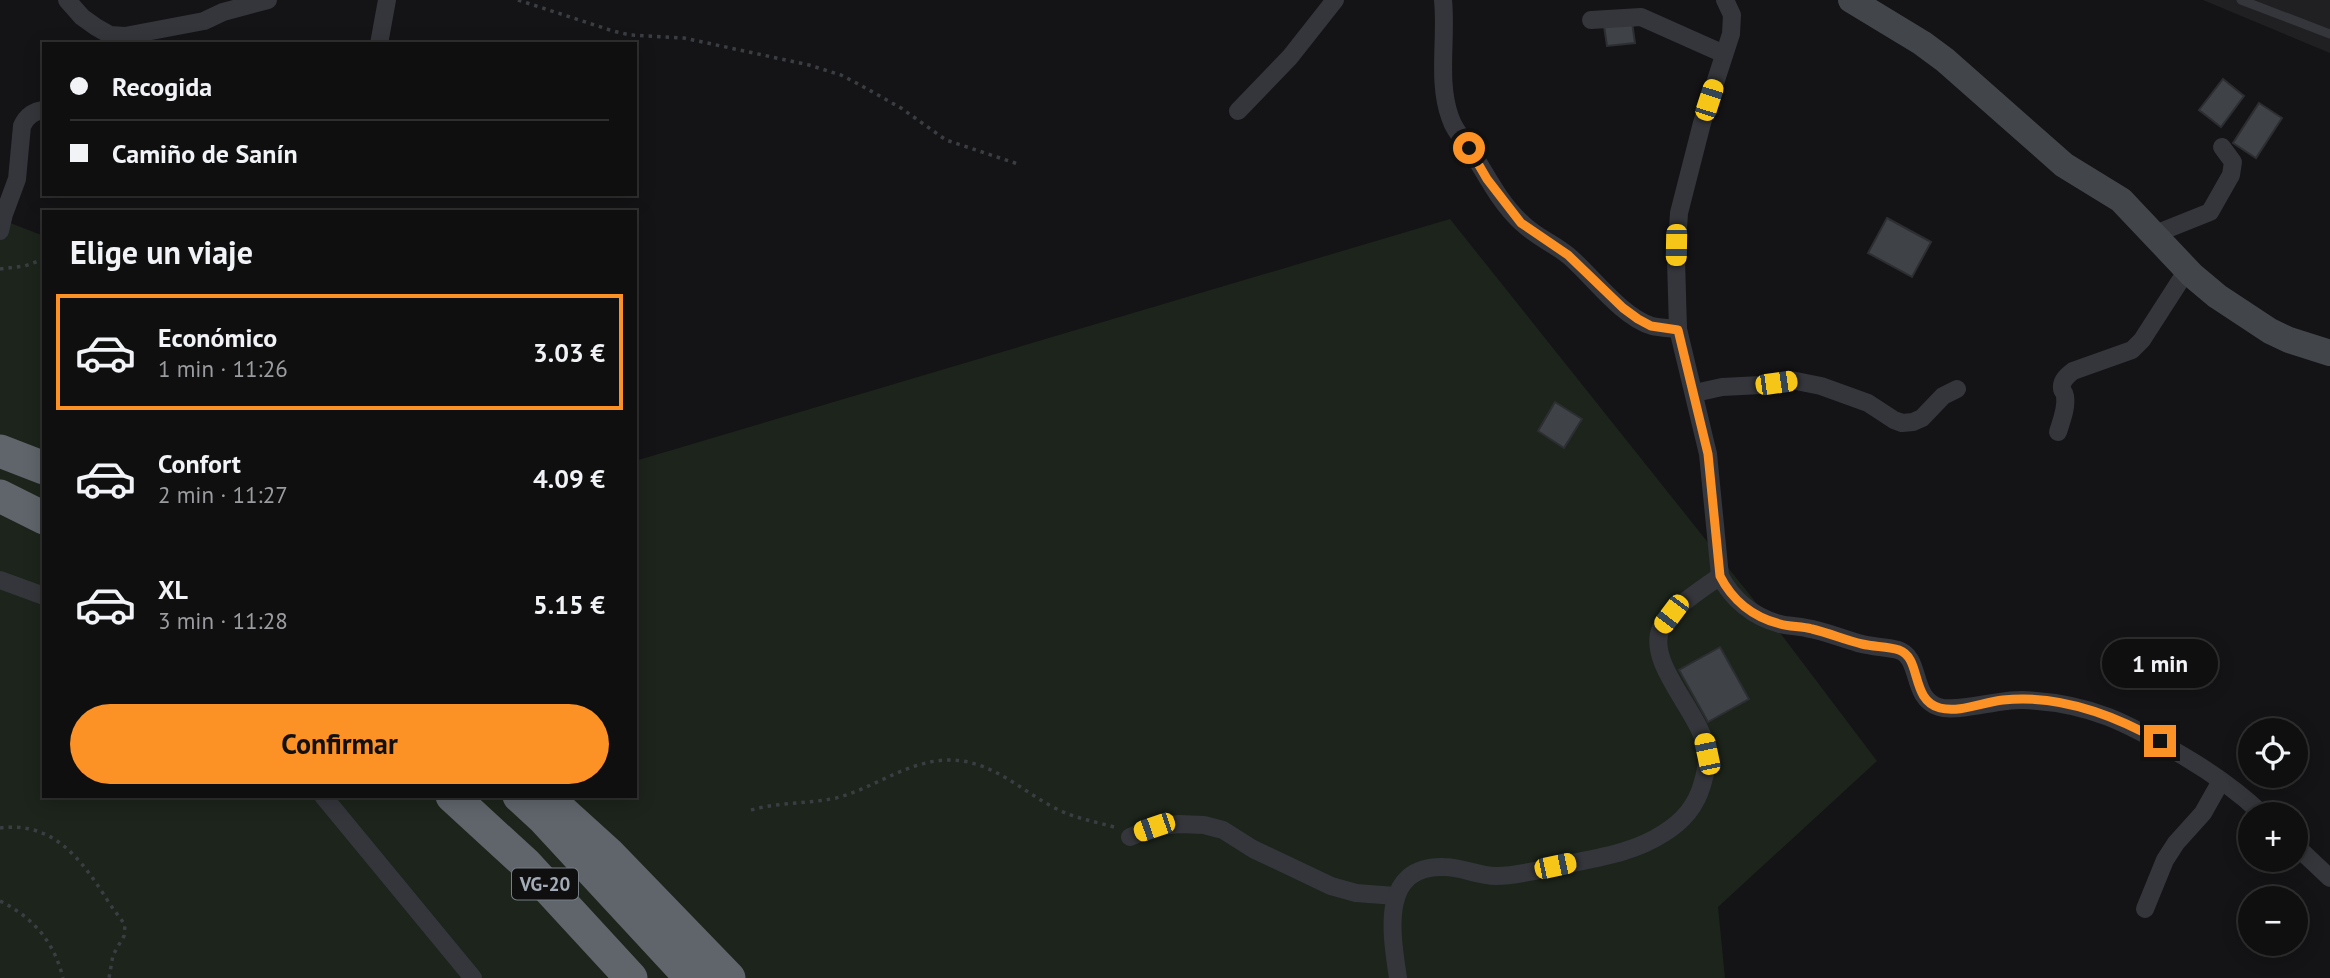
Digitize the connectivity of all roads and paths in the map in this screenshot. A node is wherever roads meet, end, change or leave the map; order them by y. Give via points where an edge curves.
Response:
1 (67, 0) edge
2 (268, 0) edge
3 (387, 0) edge
4 (518, 0) edge
5 (1335, 0) edge
6 (1443, 0) edge
7 (1725, 0) edge
8 (1851, 0) edge
9 (2241, 0) edge
10 (1591, 20) dead end
11 (2330, 34) edge
12 (379, 42) edge
13 (1724, 54) junction
14 (42, 111) edge
15 (1238, 111) dead end
16 (2222, 148) dead end
17 (1018, 164) dead end
18 (0, 231) edge
19 (2155, 234) junction
20 (42, 260) edge
21 (0, 269) edge
22 (2188, 270) junction
23 (1678, 330) junction
24 (2330, 353) edge
25 (1957, 389) dead end
26 (1695, 393) junction
27 (2058, 432) dead end
28 (0, 451) edge
29 (42, 467) edge
30 (0, 496) edge
31 (42, 517) edge
32 (1720, 576) junction
33 (0, 580) edge
34 (42, 595) edge
35 (2221, 781) junction
36 (325, 798) edge
37 (454, 798) edge
38 (521, 798) edge
39 (547, 798) edge
40 (2247, 802) edge
41 (751, 810) dead end
42 (0, 828) edge
43 (1130, 837) joint
44 (2308, 857) edge
45 (2330, 878) edge
46 (1396, 896) junction
47 (0, 901) edge
48 (2145, 909) dead end
49 (63, 978) edge
50 (109, 978) edge
51 (473, 978) edge
52 (631, 978) edge
53 (691, 978) edge
54 (729, 978) edge
55 (1398, 978) edge

1 - 2 street via 96,27 125,36 204,21
3 - 12 street
4 - 17 path via 622,33 684,38 841,75 901,108 946,140
5 - 15 street via 1290,57
6 - 23 street via 1449,116 1487,179 1521,223 1568,255 1623,308 1651,326
7 - 13 street via 1733,26
8 - 19 street via 1945,60 2064,165 2121,200
9 - 11 lane
10 - 13 street via 1641,17
13 - 23 street via 1679,213
14 - 18 street via 31,114 22,126 18,179
16 - 19 street via 2233,162 2231,175 2210,212
19 - 22 street
20 - 21 path
22 - 24 street via 2217,296 2270,331
22 - 27 street via 2132,350 2066,377
23 - 26 street
25 - 26 street via 1922,418 1902,423 1868,402 1791,380
26 - 32 street via 1708,454
28 - 29 highway
30 - 31 highway
32 - 35 street via 1746,609 1762,617 1900,650 1908,655 1923,695 1941,708 2004,699 2100,713 2160,741
32 - 46 street via 1671,614 1661,628 1657,648 1689,706 1707,754 1700,791 1680,821 1624,852 1509,876 1427,869 1408,879
33 - 34 street
35 - 40 street
35 - 48 street via 2203,813 2165,860
36 - 51 street
37 - 52 highway, VG-20 via 526,864
38 - 53 highway, VG-20
39 - 54 highway via 609,854
41 - 43 path via 839,797 924,763 963,761 1001,774 1072,817 1113,827
42 - 50 path via 33,829 73,851 89,870 125,925
43 - 46 street via 1154,827 1203,825 1223,830 1331,886
44 - 45 street
46 - 55 street via 1391,922
47 - 49 path via 47,938

